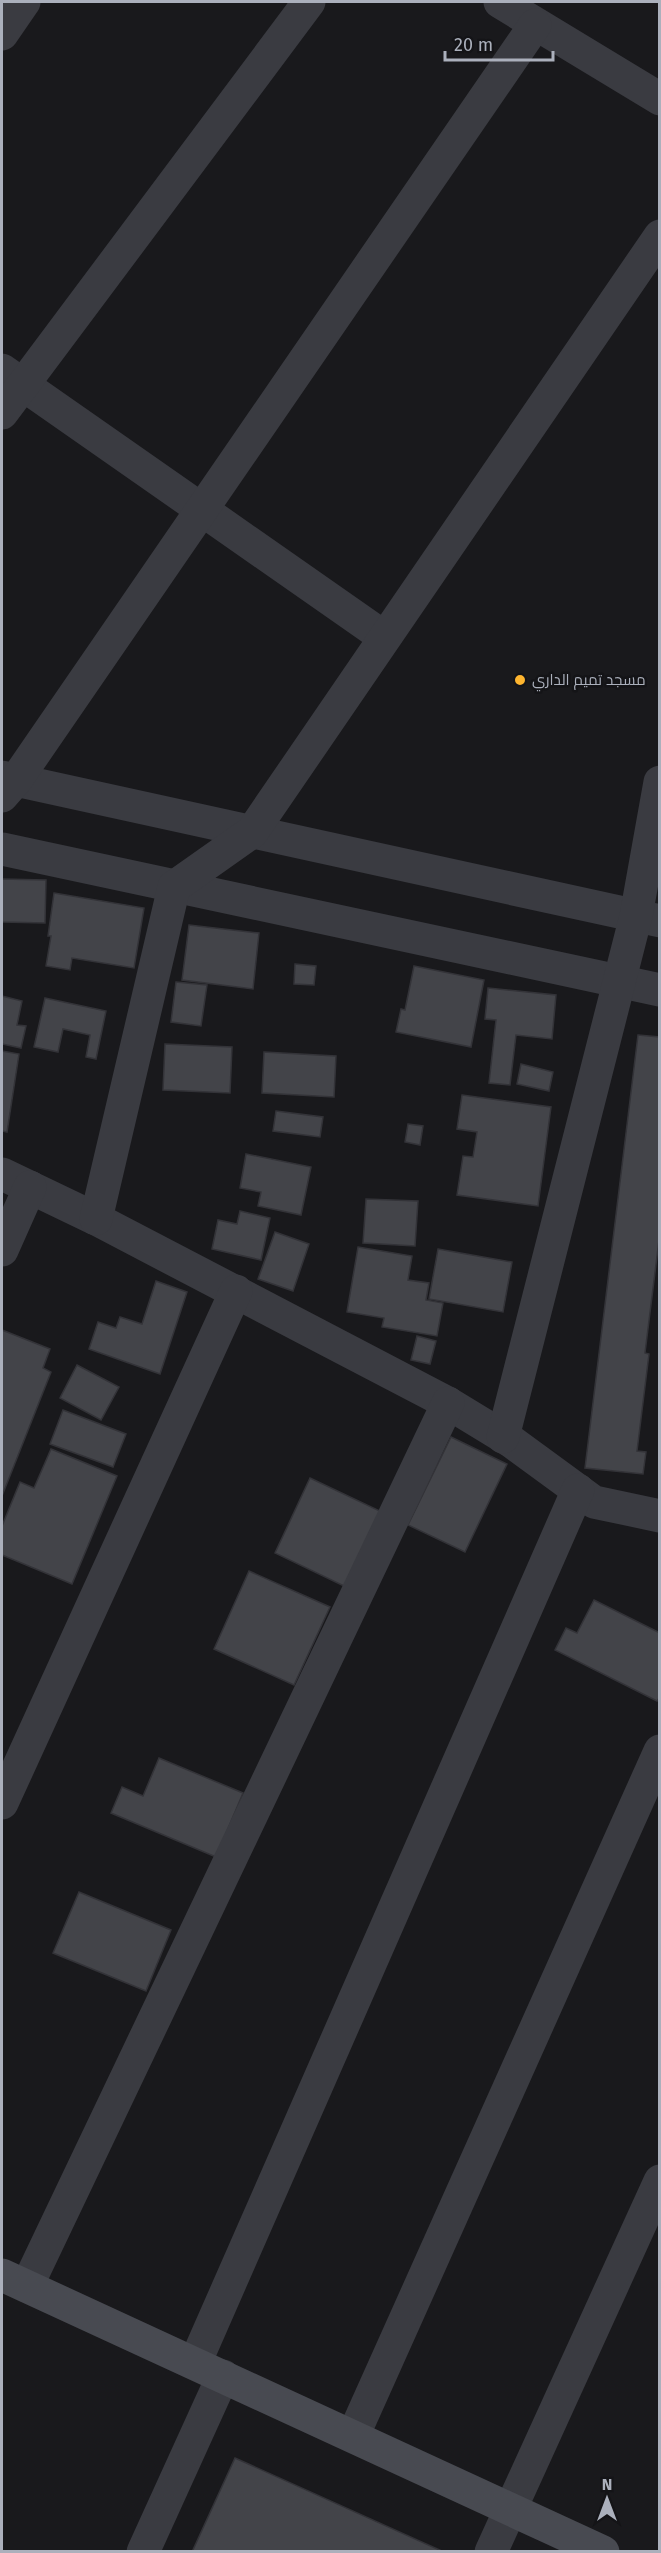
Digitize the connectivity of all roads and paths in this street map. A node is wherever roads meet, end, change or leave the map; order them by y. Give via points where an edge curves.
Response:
1 (24, 2) edge
2 (309, 2) edge
3 (500, 2) edge
4 (536, 25) junction
5 (2, 34) edge
6 (660, 99) edge
7 (660, 236) edge
8 (12, 377) edge
9 (2, 413) edge
10 (201, 510) junction
11 (384, 637) junction
12 (660, 782) edge
13 (6, 785) edge
14 (252, 832) junction
15 (2, 849) edge
16 (174, 887) junction
17 (648, 918) edge
18 (619, 981) junction
19 (660, 990) edge
20 (16, 1180) edge
21 (96, 1219) junction
22 (2, 1250) edge
23 (236, 1291) junction
24 (448, 1403) junction
25 (503, 1437) junction
26 (578, 1490) junction
27 (660, 1516) edge
28 (660, 1751) edge
29 (2, 1803) edge
30 (660, 2181) edge
31 (14, 2281) edge
32 (209, 2370) junction
33 (353, 2436) junction
34 (510, 2509) junction
35 (143, 2552) edge
36 (491, 2552) edge
37 (603, 2552) edge

1 - 5 street
2 - 8 street
3 - 4 street
4 - 6 street
4 - 10 street
7 - 11 street
8 - 9 street
8 - 10 street
10 - 11 street
10 - 13 street
11 - 14 street
12 - 17 street
13 - 14 street
14 - 16 street
14 - 17 street
15 - 16 street
16 - 18 street
16 - 21 street
17 - 18 street
18 - 19 street
18 - 25 street
20 - 21 street
20 - 22 street
21 - 23 street
23 - 24 street
23 - 29 street
24 - 25 street
24 - 31 street
25 - 26 street
26 - 27 street via 594,1502
26 - 32 street
28 - 33 street
30 - 34 street
31 - 32 main road
32 - 33 main road
32 - 35 street
33 - 34 main road
34 - 36 street
34 - 37 main road

